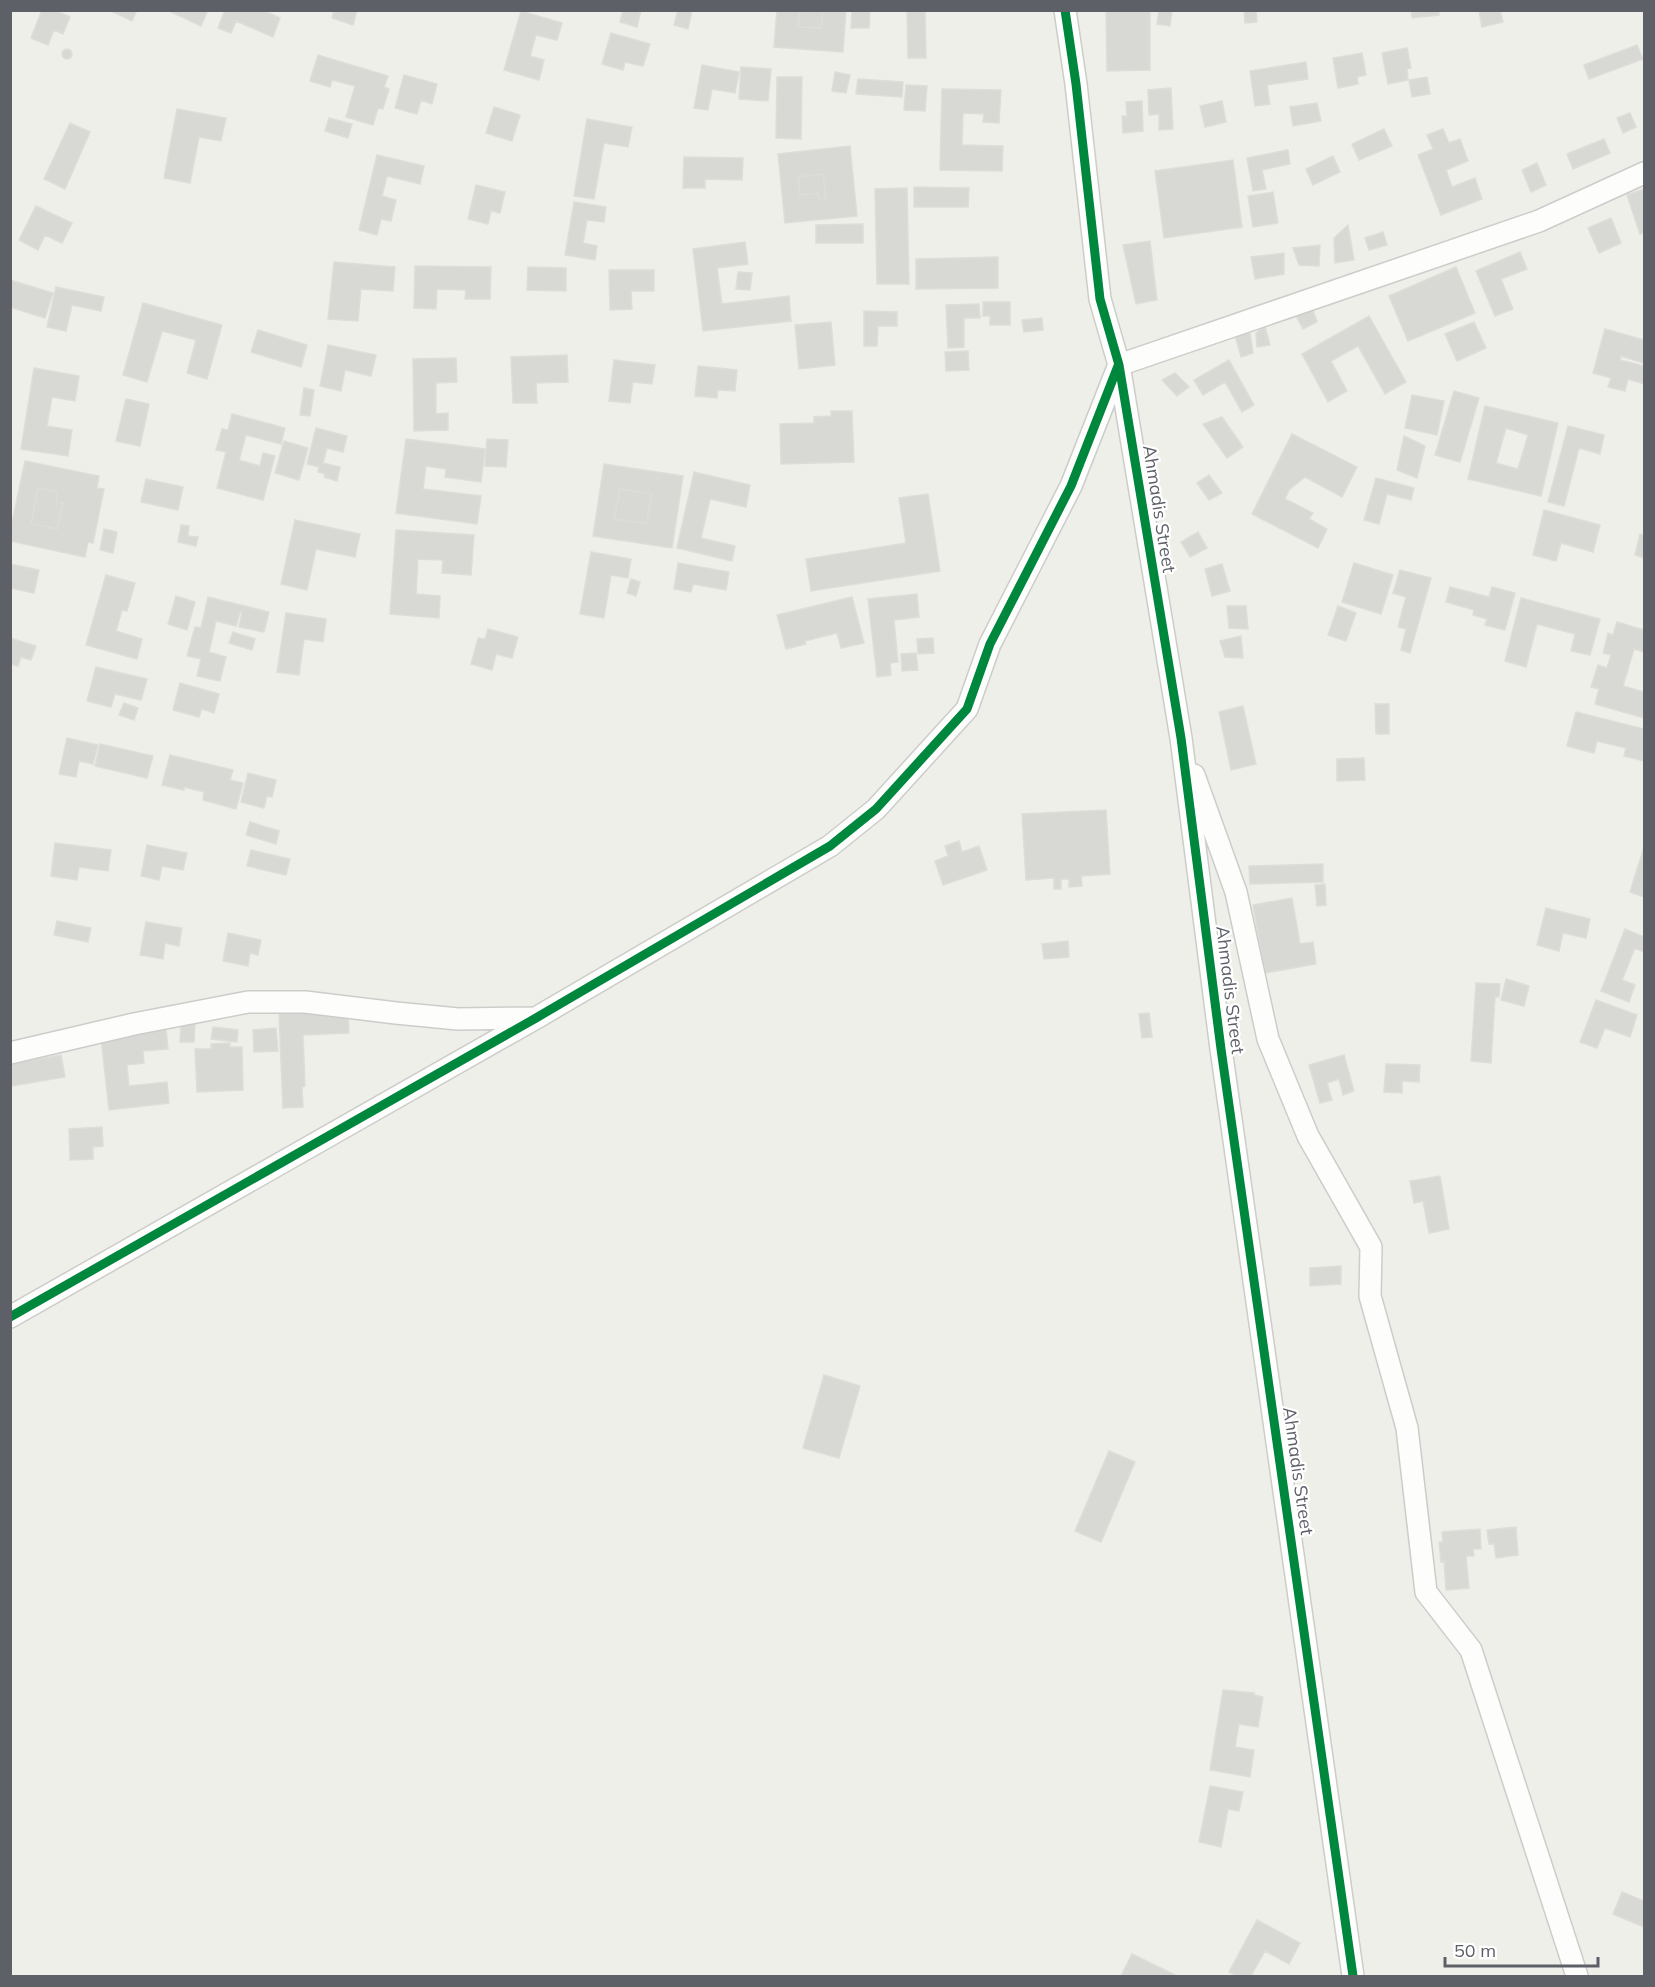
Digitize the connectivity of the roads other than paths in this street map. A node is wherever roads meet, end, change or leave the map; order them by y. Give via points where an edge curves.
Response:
1 (1065, 10) edge
2 (1644, 173) edge
3 (1119, 365) junction
4 (1180, 738) junction
5 (536, 1018) junction
6 (10, 1053) edge
7 (10, 1317) edge
8 (1353, 1977) edge
9 (1577, 1977) edge

1 - 3 street, Ahmadis Street via 1100,299
2 - 3 street via 1539,221
3 - 4 street, Ahmadis Street
3 - 5 street via 1071,486 990,644 967,709 876,809 830,846
4 - 8 street, Ahmadis Street
4 - 9 street via 1236,892 1268,1039 1308,1136 1371,1247 1370,1296 1407,1428 1426,1592 1471,1650
5 - 6 street via 458,1019 305,1002 248,1002
5 - 7 street

